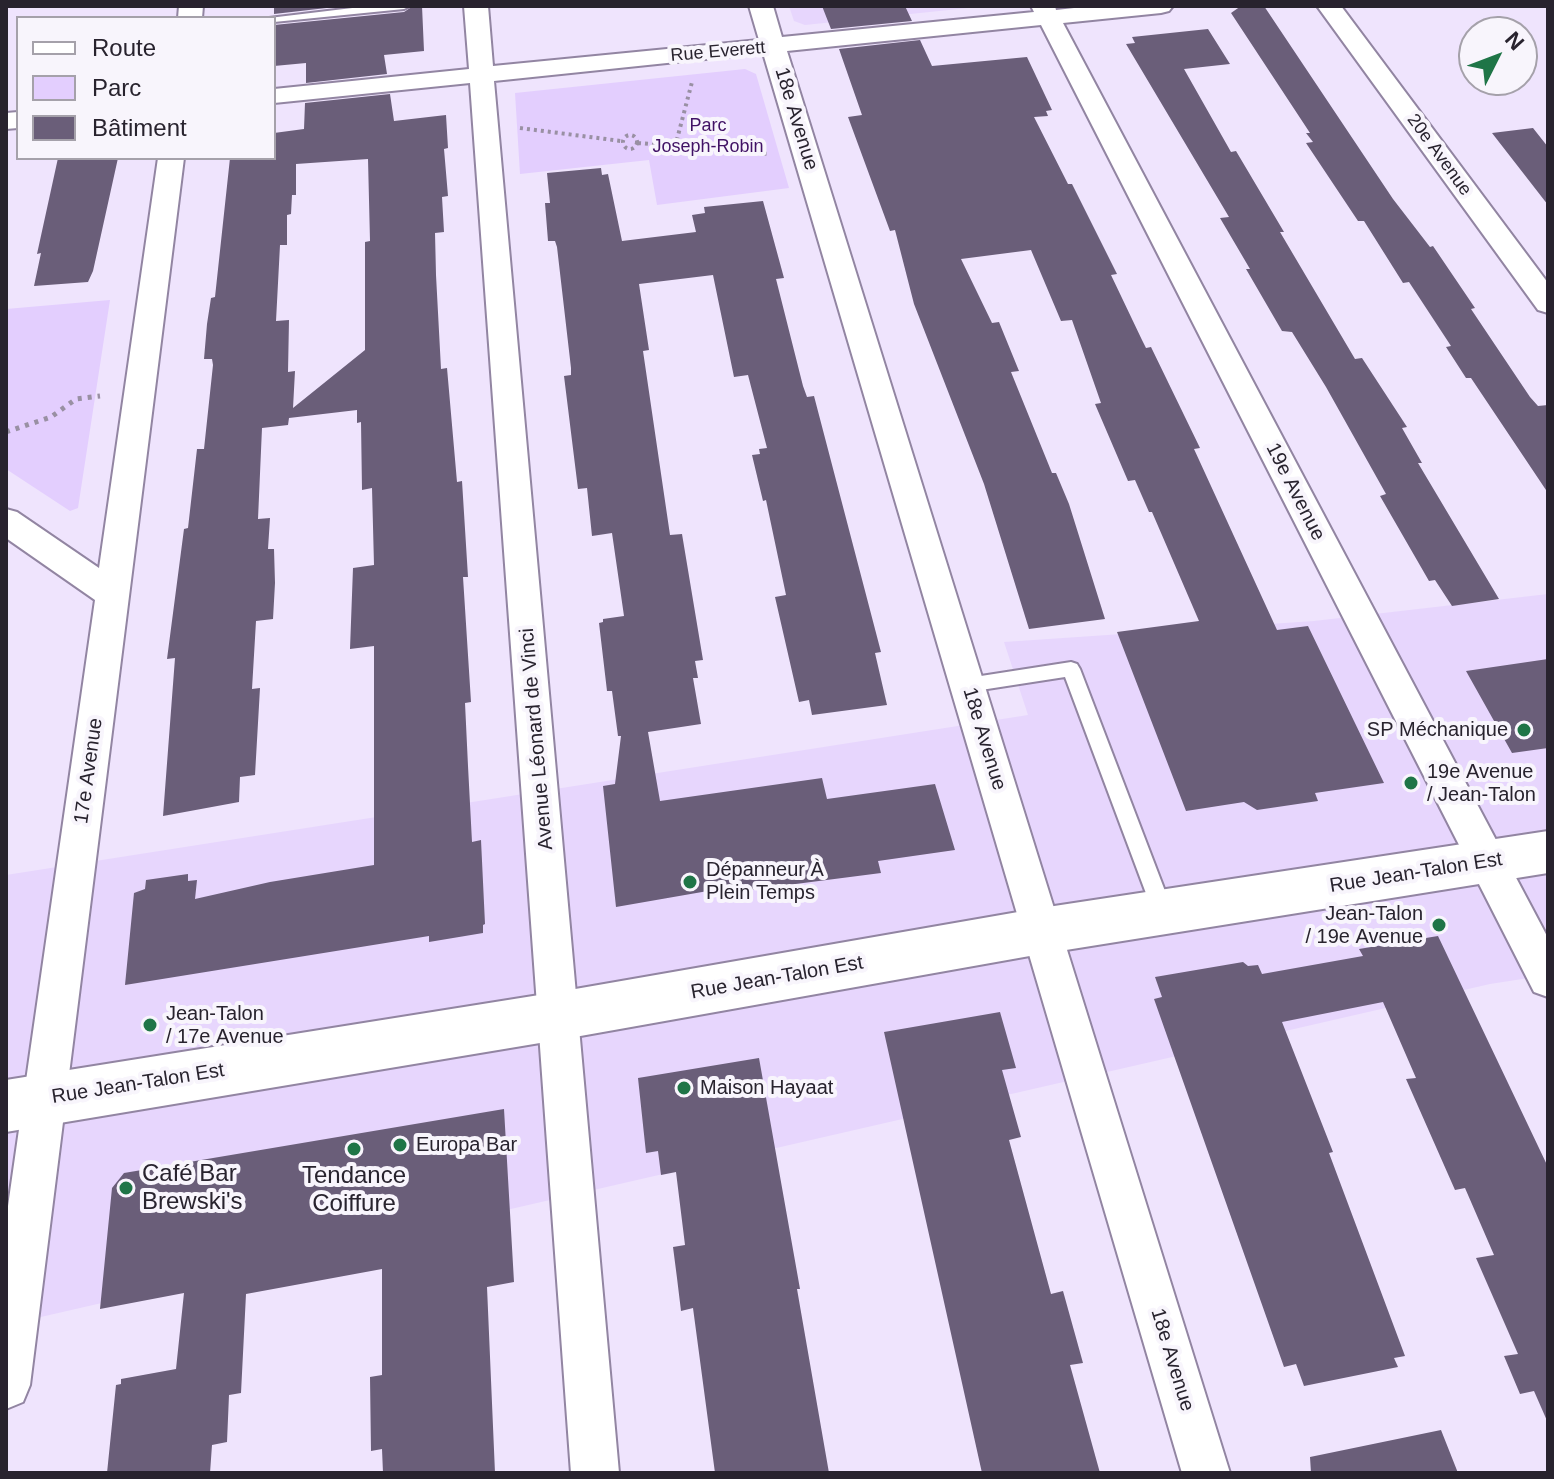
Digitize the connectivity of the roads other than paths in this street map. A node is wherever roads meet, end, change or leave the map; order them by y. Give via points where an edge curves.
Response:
1 (404, 6) edge
2 (476, 6) edge
3 (761, 6) edge
4 (1161, 6) edge
5 (1329, 6) edge
6 (1046, 12) edge
7 (276, 19) edge
8 (774, 47) junction
9 (483, 75) junction
10 (276, 96) edge
11 (171, 160) edge
12 (1548, 303) edge
13 (6, 521) edge
14 (113, 595) junction
15 (968, 685) junction
16 (1548, 852) edge
17 (1486, 861) junction
18 (1163, 912) junction
19 (1041, 931) junction
20 (1548, 978) edge
21 (558, 1016) junction
22 (25, 1102) edge
23 (6, 1385) edge
24 (595, 1473) edge
25 (1206, 1473) edge

1 - 7 lane
2 - 9 street, Avenue Léonard de Vinci
3 - 8 street, 18e Avenue
4 - 6 street, Rue Everett
5 - 12 street, 20e Avenue
6 - 8 street, Rue Everett
6 - 17 street, 19e Avenue
8 - 9 street, Rue Everett
8 - 15 street, 18e Avenue
9 - 10 street, Rue Everett
9 - 21 street, Avenue Léonard de Vinci
11 - 14 street, 17e Avenue
13 - 14 street
14 - 22 street, 17e Avenue
15 - 18 lane via 1071,669
15 - 19 street, 18e Avenue
16 - 17 main road, Rue Jean-Talon Est
17 - 18 main road, Rue Jean-Talon Est
17 - 20 street, 19e Avenue
18 - 19 main road, Rue Jean-Talon Est
19 - 21 main road, Rue Jean-Talon Est
19 - 25 street, 18e Avenue
21 - 22 main road, Rue Jean-Talon Est
21 - 24 street, Avenue Léonard de Vinci
22 - 23 street, 17e Avenue

